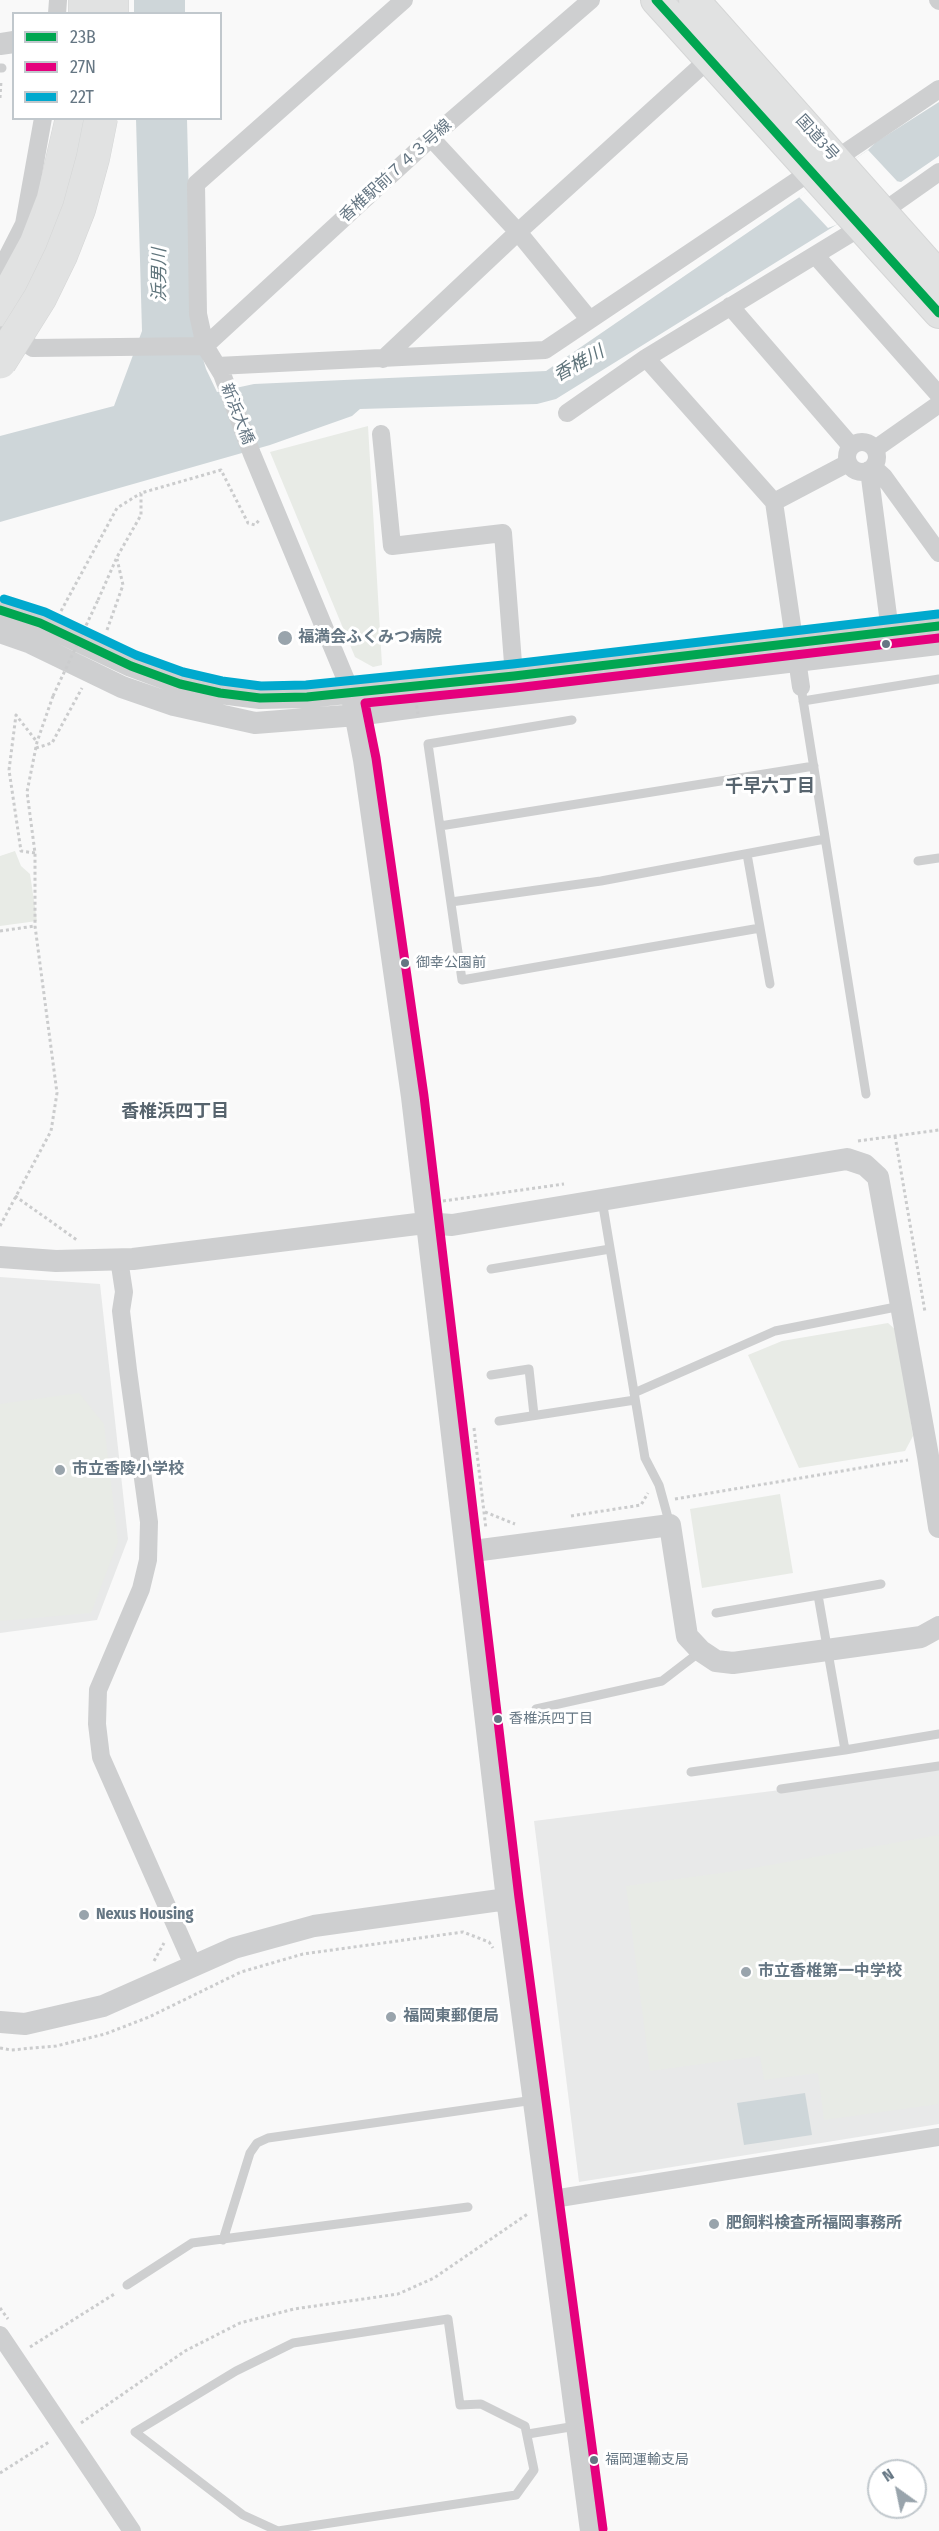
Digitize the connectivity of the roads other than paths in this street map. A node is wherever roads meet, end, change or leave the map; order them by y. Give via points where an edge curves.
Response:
1 (404, 0) edge
2 (591, 0) edge
3 (656, 0) edge
4 (694, 0) edge
5 (709, 59) junction
6 (939, 88) edge
7 (43, 120) edge
8 (72, 120) edge
9 (101, 120) edge
10 (431, 138) junction
11 (823, 166) junction
12 (939, 172) edge
13 (871, 220) junction
14 (518, 232) junction
15 (814, 255) junction
16 (0, 271) edge
17 (939, 276) edge
18 (730, 306) junction
19 (0, 310) edge
20 (939, 313) edge
21 (589, 319) junction
22 (0, 326) edge
23 (205, 346) junction
24 (646, 358) junction
25 (384, 359) junction
26 (0, 362) edge
27 (220, 370) junction
28 (939, 395) edge
29 (939, 404) edge
30 (567, 413) dead end
31 (381, 434) dead end
32 (875, 448) junction
33 (850, 455) junction
34 (871, 468) junction
35 (774, 502) junction
36 (939, 553) edge
37 (0, 610) edge
38 (939, 626) edge
39 (890, 631) junction
40 (0, 632) edge
41 (939, 644) edge
42 (796, 651) junction
43 (514, 676) junction
44 (939, 679) edge
45 (351, 692) junction
46 (802, 694) junction
47 (357, 715) junction
48 (572, 720) dead end
49 (814, 766) junction
50 (440, 826) junction
51 (825, 839) junction
52 (747, 854) junction
53 (939, 858) edge
54 (918, 861) dead end
55 (451, 902) junction
56 (760, 928) junction
57 (770, 984) dead end
58 (866, 1094) dead end
59 (602, 1200) junction
60 (425, 1223) junction
61 (610, 1249) junction
62 (0, 1257) edge
63 (112, 1259) junction
64 (491, 1269) dead end
65 (901, 1306) junction
66 (491, 1375) dead end
67 (635, 1396) junction
68 (534, 1415) junction
69 (499, 1421) dead end
70 (670, 1525) junction
71 (939, 1527) edge
72 (466, 1552) junction
73 (881, 1584) dead end
74 (818, 1595) junction
75 (716, 1614) dead end
76 (939, 1627) edge
77 (827, 1650) junction
78 (701, 1651) junction
79 (536, 1709) dead end
80 (939, 1734) edge
81 (845, 1750) junction
82 (939, 1766) edge
83 (691, 1772) dead end
84 (781, 1789) dead end
85 (507, 1899) junction
86 (193, 1965) junction
87 (0, 2022) edge
88 (534, 2100) junction
89 (939, 2137) edge
90 (547, 2200) junction
91 (468, 2207) dead end
92 (223, 2240) junction
93 (127, 2285) road end
94 (0, 2335) edge
95 (577, 2426) junction
96 (528, 2434) junction
97 (132, 2531) edge
98 (591, 2531) edge

1 - 23 street, 新浜大橋 via 196,184 198,314
2 - 10 street, 香椎駅前７４３号線
3 - 5 highway, 国道3号
4 - 11 highway, 国道3号
5 - 11 highway, 国道3号
5 - 14 street
6 - 11 street
7 - 16 street via 24,224
8 - 19 highway via 53,200 36,244
9 - 26 highway, bridge via 79,209 61,255 40,298
10 - 14 street
10 - 23 street, 香椎駅前７４３号線
11 - 13 highway, 国道3号
11 - 21 street
12 - 13 street
13 - 15 street
13 - 17 highway, 国道3号
13 - 20 highway, 国道3号
14 - 21 street
14 - 25 street
15 - 18 street
15 - 28 street
18 - 24 street
18 - 33 street
21 - 25 street via 545,350
22 - 23 street via 33,348
23 - 27 street, 新浜大橋
24 - 30 street
24 - 35 street
25 - 27 street
27 - 45 street, 新浜大橋
29 - 32 street
31 - 43 street via 392,546 503,534
32 - 33 street via 864,441
32 - 34 street via 877,458
33 - 34 street via 855,470
33 - 35 street
34 - 36 street via 884,477
34 - 39 street
35 - 42 street
37 - 45 street via 40,623 131,666 180,684 260,698
38 - 39 street
39 - 42 street
40 - 47 street via 122,687 174,705 255,723
41 - 42 street
42 - 43 street
42 - 46 street
42 - 47 street
43 - 45 street
44 - 46 lane
45 - 47 street
46 - 49 lane
47 - 60 street via 412,1096
48 - 50 lane via 428,744
49 - 50 lane
49 - 51 lane
50 - 55 lane
51 - 52 lane
51 - 58 lane
52 - 55 lane via 601,881
52 - 56 lane
53 - 54 lane
55 - 56 lane via 462,980
56 - 57 lane
59 - 60 street via 452,1225
59 - 61 lane
59 - 65 street via 847,1159 865,1165 878,1178
60 - 63 street
60 - 72 street
61 - 64 lane
61 - 67 lane
62 - 63 street
63 - 86 street via 124,1292 121,1311 149,1522 148,1560 141,1589 98,1690 97,1724 101,1757
65 - 67 lane via 775,1331
65 - 71 street
66 - 68 lane via 529,1370
67 - 68 lane
67 - 70 lane via 645,1458 659,1485
68 - 69 lane
70 - 72 street
70 - 78 street via 687,1636
72 - 85 street
73 - 74 lane
74 - 75 lane
74 - 77 lane
76 - 77 street via 921,1637
77 - 78 street via 733,1663 716,1661
77 - 81 lane
78 - 79 lane via 662,1681
80 - 81 lane
81 - 83 lane
82 - 84 lane
85 - 86 street via 314,1926 234,1948
85 - 88 street
86 - 87 street via 103,2006 25,2024
88 - 90 street
88 - 92 lane via 267,2138 250,2153
89 - 90 street
90 - 95 street
91 - 92 lane
92 - 93 lane via 192,2243
94 - 97 street
95 - 96 lane
95 - 98 street
96 - 96 lane via 534,2470 516,2495 278,2531 243,2515 135,2432 236,2371 293,2343 448,2319 460,2405 481,2404 525,2426

